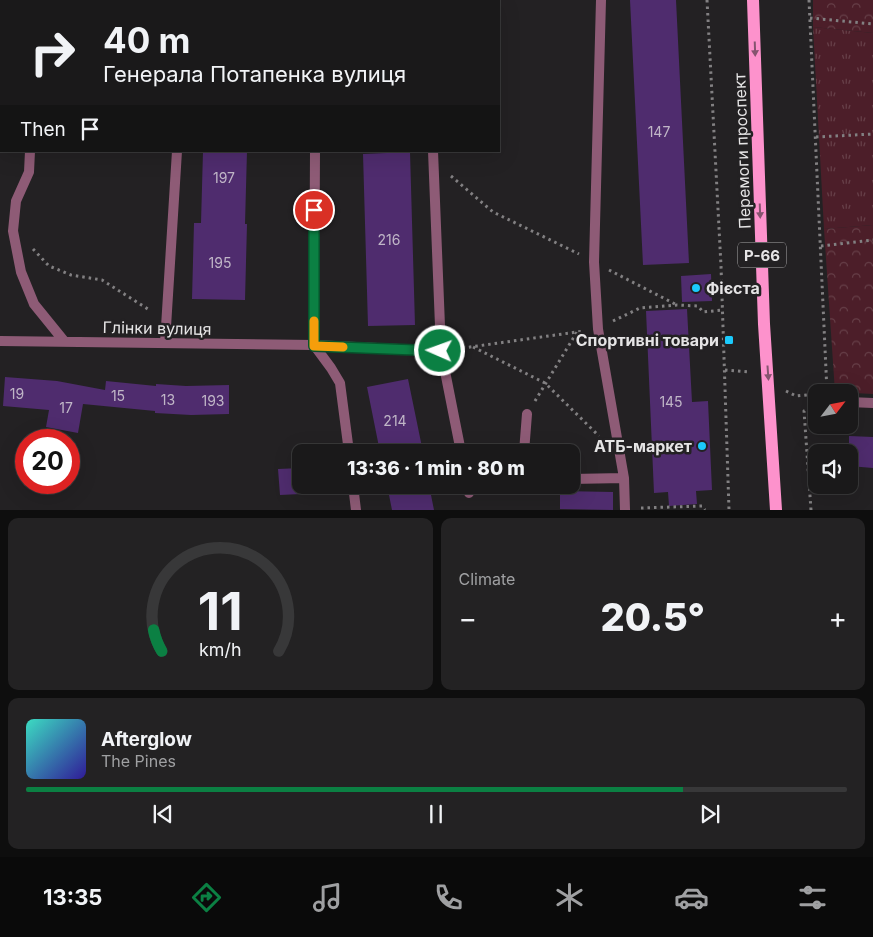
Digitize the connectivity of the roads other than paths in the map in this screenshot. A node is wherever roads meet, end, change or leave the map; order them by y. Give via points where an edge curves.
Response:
1 (601, 0) edge
2 (753, 0) edge
3 (30, 152) edge
4 (177, 152) edge
5 (314, 152) edge
6 (433, 156) edge
7 (0, 341) edge
8 (64, 342) junction
9 (165, 343) junction
10 (314, 346) junction
11 (440, 351) junction
12 (858, 402) edge
13 (873, 403) edge
14 (527, 414) road end
15 (348, 444) edge
16 (459, 444) edge
17 (525, 444) edge
18 (624, 478) junction
19 (580, 479) edge
20 (354, 494) edge
21 (625, 509) edge
22 (356, 510) edge
23 (776, 510) edge

1 - 18 street via 594,262 598,329
2 -> 23 main road, Перемоги проспект / Р-66 via 764,324
3 - 8 street via 29,172 16,201 13,231 21,272 34,304
4 - 9 street
5 - 10 street
6 - 11 street
7 - 8 street, Глінки вулиця
8 - 9 street, Глінки вулиця
9 - 10 street, Глінки вулиця
10 - 11 street, Глінки вулиця
10 - 15 street via 340,383
11 - 16 street
12 - 13 street
14 - 17 street
18 - 19 street
18 - 21 street
20 - 22 street

